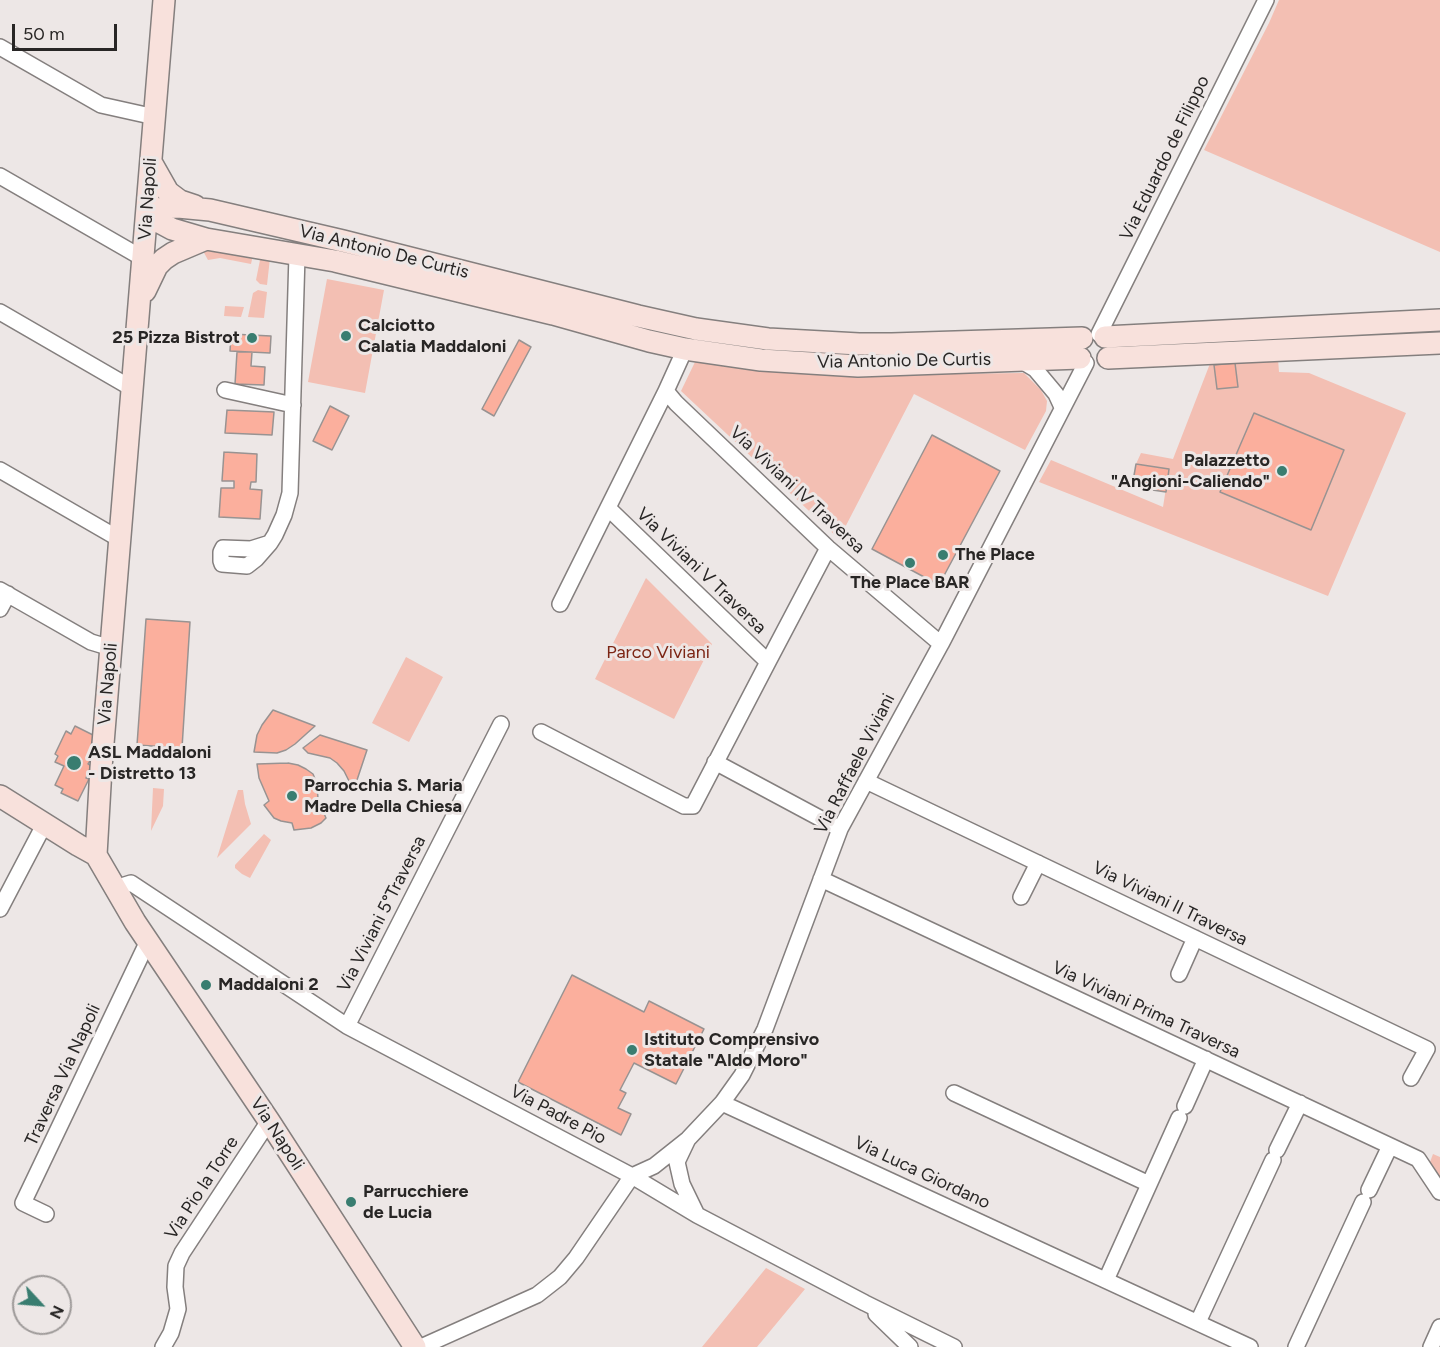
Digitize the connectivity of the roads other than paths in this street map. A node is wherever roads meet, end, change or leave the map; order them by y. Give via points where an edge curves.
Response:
1 (164, 0) edge
2 (1266, 0) edge
3 (0, 47) edge
4 (155, 117) junction
5 (151, 162) junction
6 (0, 176) edge
7 (210, 210) junction
8 (147, 211) junction
9 (206, 239) junction
10 (297, 255) junction
11 (144, 259) junction
12 (140, 299) junction
13 (555, 305) junction
14 (0, 312) edge
15 (1440, 320) edge
16 (1440, 343) edge
17 (1090, 346) junction
18 (685, 349) junction
19 (1020, 360) junction
20 (133, 389) junction
21 (225, 390) dead end
22 (666, 391) junction
23 (293, 405) junction
24 (1062, 407) junction
25 (0, 470) edge
26 (608, 508) junction
27 (121, 540) junction
28 (270, 543) dead end
29 (828, 548) junction
30 (4, 592) edge
31 (560, 604) dead end
32 (0, 609) edge
33 (941, 644) junction
34 (111, 648) junction
35 (768, 662) junction
36 (501, 724) dead end
37 (541, 732) dead end
38 (715, 762) junction
39 (866, 781) junction
40 (0, 796) edge
41 (44, 825) junction
42 (840, 829) junction
43 (96, 855) junction
44 (1038, 863) junction
45 (821, 879) junction
46 (115, 888) junction
47 (1021, 897) dead end
48 (154, 898) junction
49 (0, 909) edge
50 (135, 922) junction
51 (1196, 938) junction
52 (148, 941) junction
53 (1179, 974) dead end
54 (347, 1026) junction
55 (1206, 1059) junction
56 (1410, 1078) dead end
57 (954, 1093) dead end
58 (722, 1103) junction
59 (1300, 1103) junction
60 (269, 1121) junction
61 (688, 1138) junction
62 (1390, 1146) junction
63 (632, 1176) junction
64 (1149, 1184) junction
65 (1440, 1192) edge
66 (45, 1214) dead end
67 (697, 1215) junction
68 (1106, 1280) junction
69 (866, 1303) junction
70 (1197, 1322) junction
71 (1440, 1327) edge
72 (899, 1343) edge
73 (1244, 1346) edge
74 (163, 1347) edge
75 (415, 1347) edge
76 (421, 1347) edge
77 (954, 1347) edge
78 (1296, 1347) edge
79 (1431, 1347) edge

1 - 4 street, Via Napoli
2 - 17 street, Via Eduardo de Filippo
3 - 4 street via 101,105
4 - 5 street, Via Napoli
5 - 7 street, Via Antonio De Curtis via 168,192 180,201
5 - 8 street, Via Napoli
6 - 11 street
7 - 8 street, Via Antonio De Curtis via 178,207
7 - 13 street, Via Antonio De Curtis via 343,241
8 - 9 street, Via Antonio De Curtis via 172,229
8 - 11 street, Via Napoli
9 - 10 street, Via Antonio De Curtis
9 - 12 street via 164,259
10 - 13 street, Via Antonio De Curtis
10 - 23 street
11 - 12 street, Via Napoli
12 - 20 street, Via Napoli
13 - 17 street, Via Antonio De Curtis via 768,339 859,344
13 - 18 street, Via Antonio De Curtis via 649,341
14 - 20 street
15 - 17 street, Via Antonio De Curtis
16 - 17 street, Via Antonio De Curtis via 1108,358 1098,365
17 - 19 street, Via Antonio De Curtis
17 - 24 street, Via Raffaele Viviani
18 - 19 street, Via Antonio De Curtis via 761,360 858,366
18 - 22 street
19 - 24 street via 1035,369
20 - 27 street, Via Napoli
21 - 23 street
22 - 26 street
22 - 29 street, Via Viviani IV Traversa
23 - 28 street via 290,493
24 - 33 street, Via Raffaele Viviani
25 - 27 street
26 - 31 street
26 - 35 street, Via Viviani V Traversa
27 - 34 street, Via Napoli
29 - 33 street, Via Viviani IV Traversa
29 - 35 street, Via Viviani V Traversa
30 - 32 street
30 - 34 street via 91,642
33 - 39 street, Via Raffaele Viviani
34 - 43 street, Via Napoli
35 - 38 street, Via Viviani V Traversa
36 - 54 street, Via Viviani 5°Traversa
37 - 38 street, Via Viviani V Traversa via 684,806 693,806
38 - 42 street
39 - 42 street, Via Raffaele Viviani
39 - 44 street, Via Viviani II Traversa
40 - 41 street
41 - 43 street
41 - 49 street
42 - 45 street, Via Raffaele Viviani
43 - 46 street, Via Napoli
44 - 47 street
44 - 51 street, Via Viviani II Traversa
45 - 55 street, Via Viviani Prima Traversa
45 - 58 street, Via Raffaele Viviani via 765,1029 742,1075
46 - 48 street, Via Padre Pio via 131,883
46 - 50 street, Via Napoli
48 - 50 street via 144,901 136,910
48 - 54 street, Via Padre Pio
50 - 52 street, Via Napoli
51 - 53 street
51 - 56 street, Via Viviani II Traversa via 1427,1048
52 - 60 street, Via Napoli
52 - 66 street, Traversa Via Napoli via 23,1203
54 - 63 street, Via Padre Pio
55 - 59 street, Via Viviani Prima Traversa
55 - 64 street
57 - 64 street
58 - 61 street, Via Raffaele Viviani
58 - 68 street, Via Luca Giordano
59 - 62 street, Via Viviani Prima Traversa
59 - 70 street
60 - 74 street, Via Pio la Torre via 182,1253 176,1266 178,1309
60 - 75 street, Via Napoli
61 - 63 street, Via Raffaele Viviani via 654,1166
61 - 67 street, Via Raffaele Viviani via 677,1162 682,1184
62 - 65 street, Via Viviani Prima Traversa via 1418,1159
62 - 78 street
63 - 67 street, Via Padre Pio
63 - 76 street, Via Raffaele Viviani via 560,1277 537,1295
64 - 68 street
67 - 69 street, Via Padre Pio
68 - 70 street, Via Luca Giordano
69 - 72 street
69 - 77 street, Via Padre Pio
70 - 73 street, Via Luca Giordano
71 - 79 street

